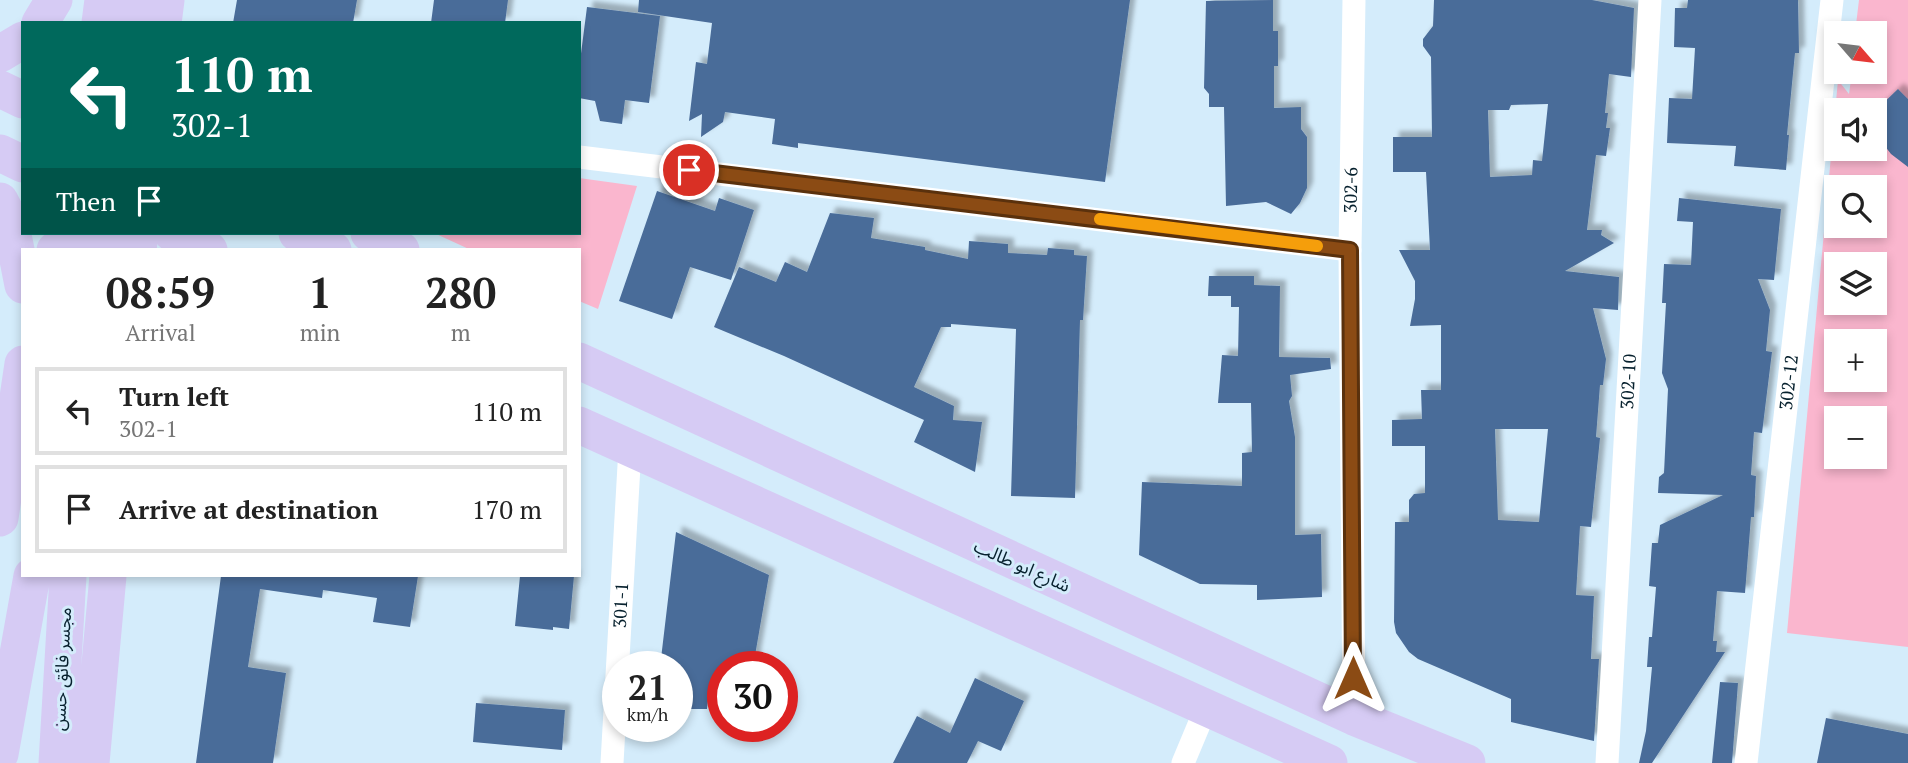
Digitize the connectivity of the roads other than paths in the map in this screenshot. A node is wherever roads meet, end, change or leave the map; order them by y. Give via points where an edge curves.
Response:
1 (54, 0) edge
2 (67, 0) edge
3 (103, 0) edge
4 (1354, 0) edge
5 (1650, 0) edge
6 (1832, 0) edge
7 (41, 21) edge
8 (63, 21) edge
9 (100, 21) edge
10 (21, 41) edge
11 (0, 54) edge
12 (0, 89) edge
13 (21, 99) edge
14 (0, 153) edge
15 (581, 157) edge
16 (21, 163) edge
17 (0, 201) edge
18 (176, 235) edge
19 (300, 235) edge
20 (373, 235) edge
21 (59, 248) edge
22 (105, 248) edge
23 (205, 248) edge
24 (328, 248) edge
25 (397, 248) edge
26 (1350, 250) junction
27 (21, 274) edge
28 (581, 362) edge
29 (21, 377) edge
30 (581, 426) edge
31 (629, 448) junction
32 (0, 518) edge
33 (32, 577) edge
34 (68, 577) edge
35 (108, 577) edge
36 (126, 577) edge
37 (104, 614) junction
38 (1206, 708) junction
39 (1353, 717) junction
40 (0, 754) edge
41 (57, 763) edge
42 (91, 763) edge
43 (612, 763) edge
44 (1183, 763) edge
45 (1329, 763) edge
46 (1336, 763) edge
47 (1467, 763) edge
48 (1607, 763) edge
49 (1746, 763) edge

1 - 7 main road
2 - 8 main road
3 - 9 main road
4 - 26 street, 302-6
5 - 48 street, 302-10
6 - 49 street, 302-12
10 - 11 main road
12 - 13 main road
14 - 16 main road
15 - 26 street
17 - 27 main road via 13,230
18 - 23 main road
19 - 24 main road
20 - 25 main road
21 - 22 main road via 80,242
26 - 39 street, 302-6
28 - 39 main road, شارع ابو طالب
29 - 32 main road
30 - 31 main road
31 - 38 main road
31 - 43 street, 301-1
33 - 40 main road
34 - 41 main road, مجسر فائق حسن
35 - 37 main road
36 - 37 main road
37 - 42 main road
38 - 44 street
38 - 45 main road
39 - 46 main road
39 - 47 main road, شارع ابو طالب

